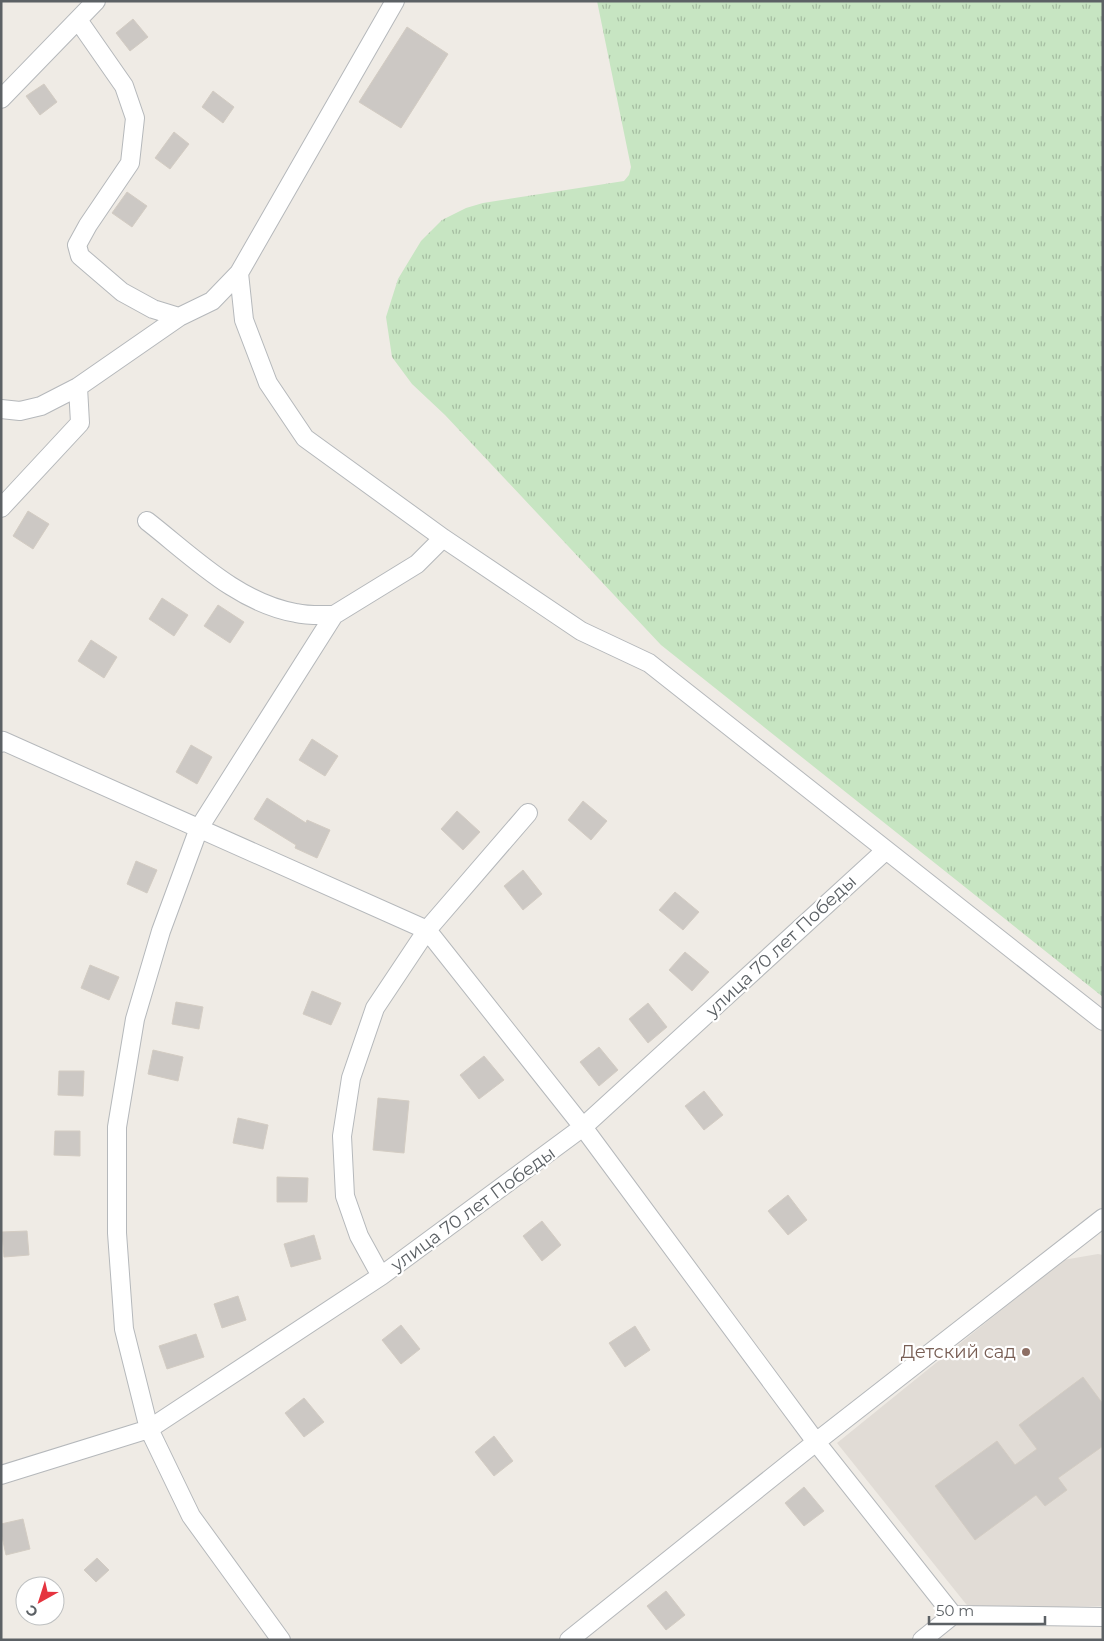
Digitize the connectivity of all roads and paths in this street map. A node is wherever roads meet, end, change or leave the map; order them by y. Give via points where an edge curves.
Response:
1 (96, 1) edge
2 (395, 1) edge
3 (78, 20) junction
4 (1, 99) edge
5 (239, 273) junction
6 (179, 318) junction
7 (78, 387) junction
8 (1, 409) edge
9 (1, 508) edge
10 (147, 521) dead end
11 (443, 538) junction
12 (334, 615) junction
13 (2, 742) edge
14 (528, 813) dead end
15 (199, 828) junction
16 (885, 851) junction
17 (427, 930) junction
18 (1103, 1022) edge
19 (583, 1128) junction
20 (1103, 1218) edge
21 (381, 1276) junction
22 (149, 1429) junction
23 (816, 1442) junction
24 (1, 1475) edge
25 (954, 1615) junction
26 (1103, 1617) edge
27 (281, 1640) edge
28 (569, 1640) edge
29 (922, 1640) edge

1 - 3 street
2 - 5 street
3 - 4 street
3 - 6 street via 124,86 134,118 130,164 84,232 77,245 80,256 122,292 153,309
5 - 6 street via 212,301
5 - 11 street via 244,320 268,383 305,438
6 - 7 street
7 - 8 street via 41,406 20,411
7 - 9 street via 80,423
10 - 12 street via 226,583 268,606 297,614
11 - 12 street via 417,564
11 - 16 street via 580,631 649,663
12 - 15 street
13 - 15 street
14 - 17 street
15 - 17 street
15 - 22 street via 161,931 135,1019 117,1128 117,1233 124,1329
16 - 18 street
16 - 19 street, улица 70 лет Победы
17 - 19 street
17 - 21 street via 375,1008 351,1078 342,1136 345,1196 359,1236
19 - 21 street, улица 70 лет Победы
19 - 23 street
20 - 23 street
21 - 22 street, улица 70 лет Победы
22 - 24 street, улица 70 лет Победы
22 - 27 street via 191,1516
23 - 25 street
23 - 28 street
25 - 26 street
25 - 29 street

